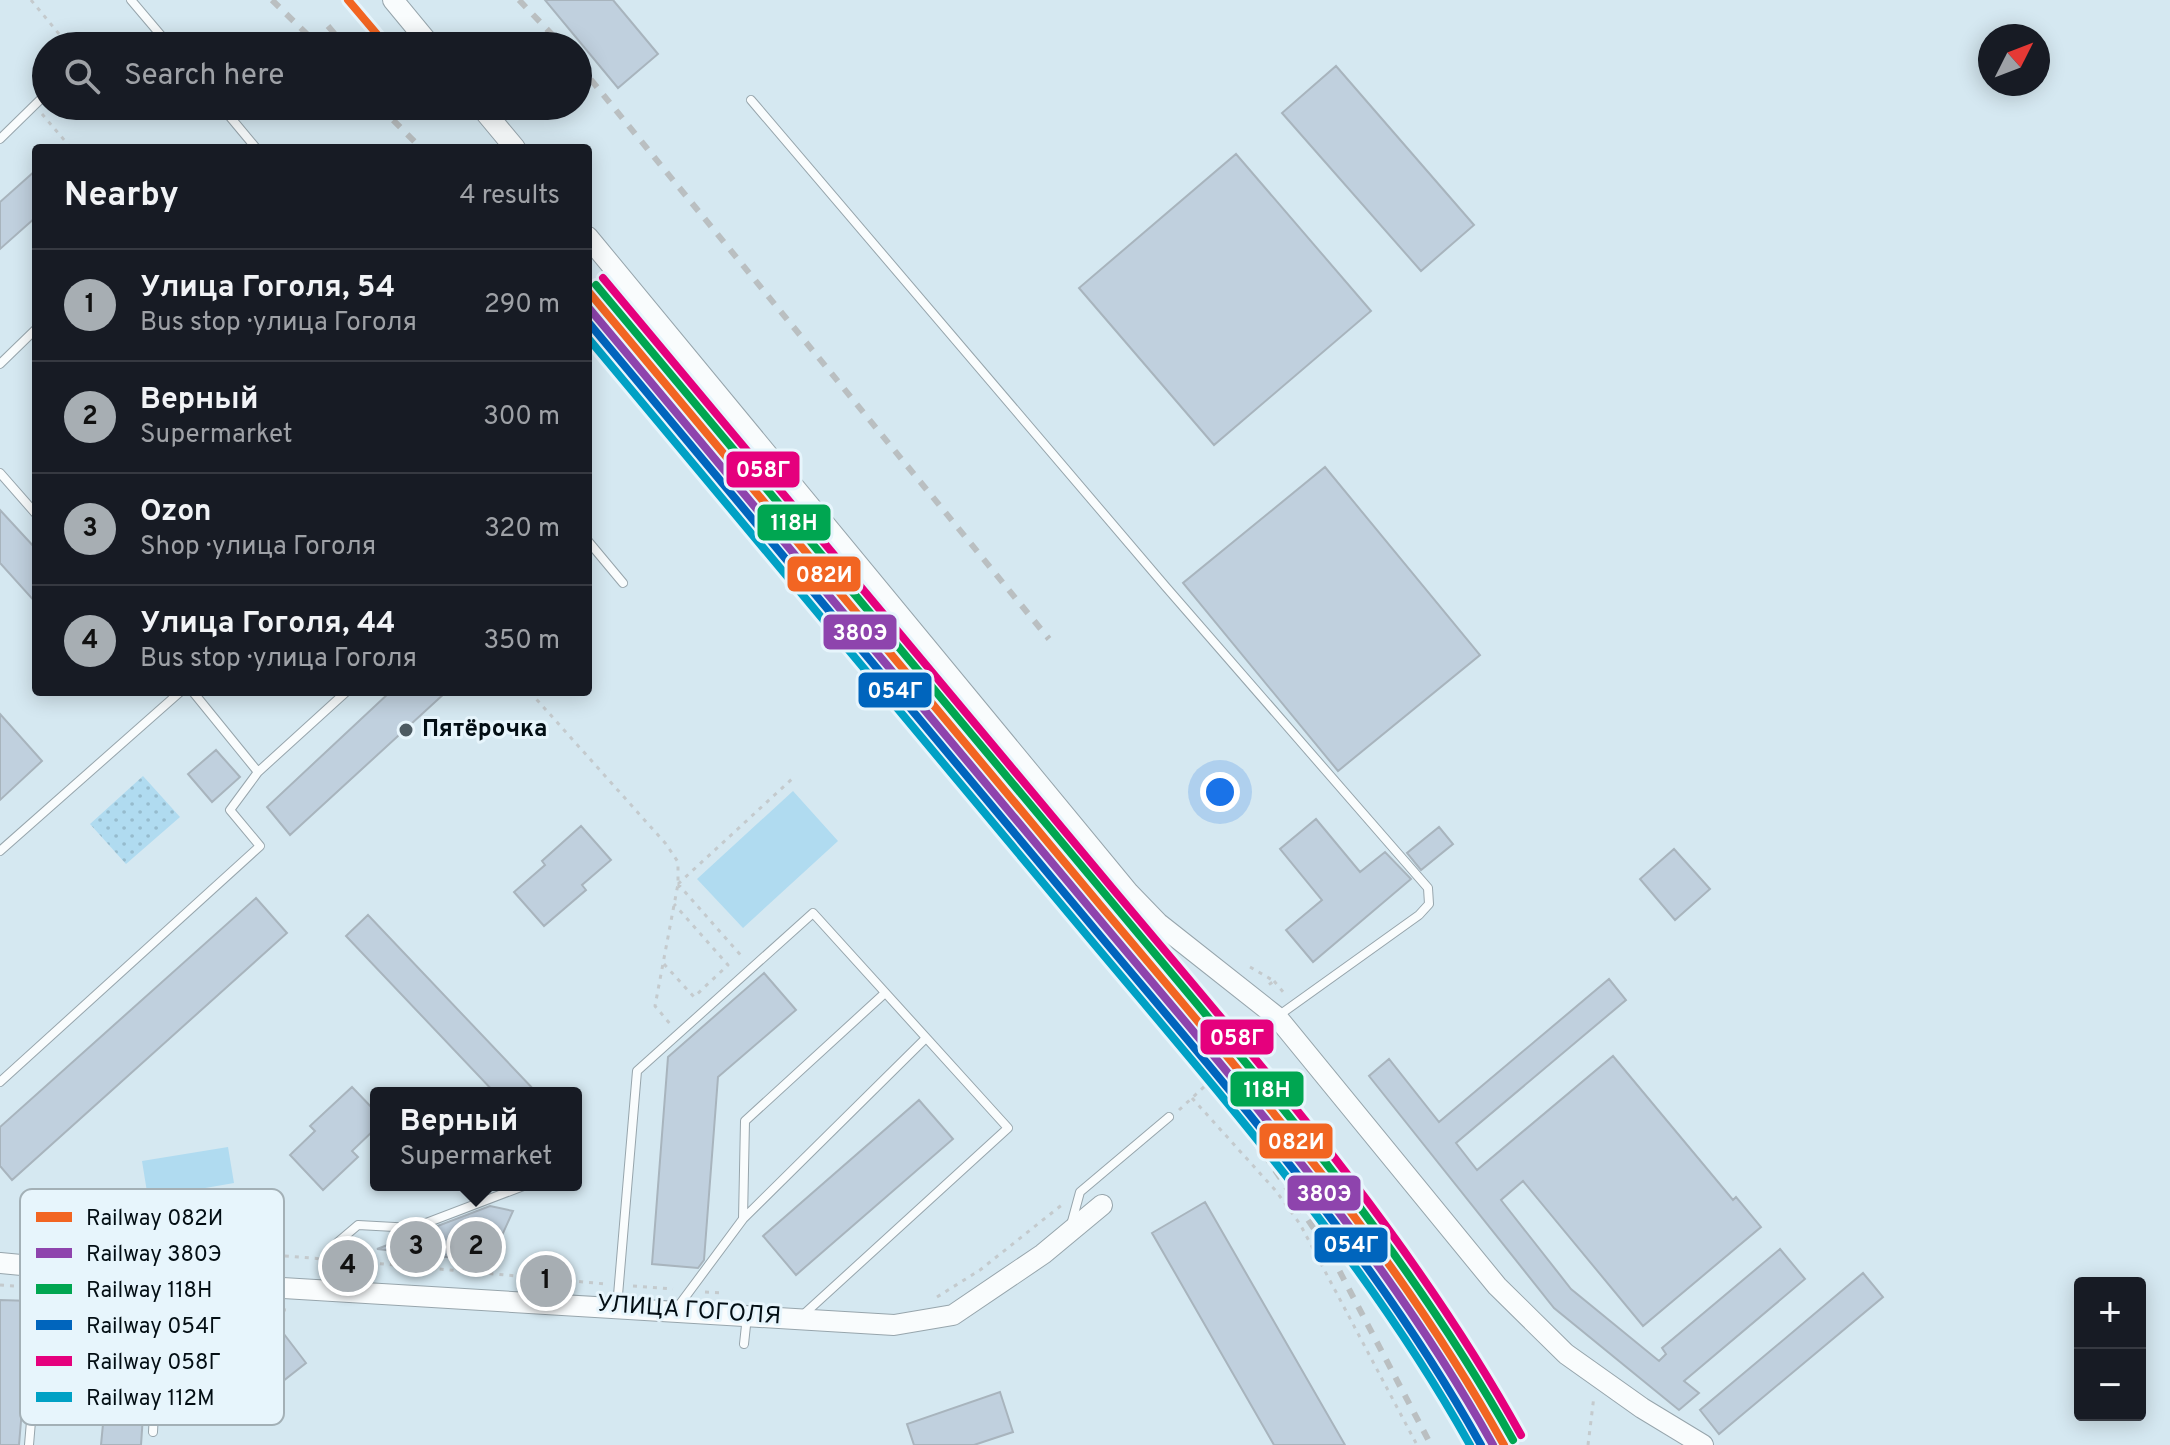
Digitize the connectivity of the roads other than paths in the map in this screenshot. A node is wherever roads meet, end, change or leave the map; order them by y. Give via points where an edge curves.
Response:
1 (131, 0) edge
2 (393, 0) edge
3 (158, 32) edge
4 (419, 32) edge
5 (751, 100) dead end
6 (32, 108) edge
7 (233, 120) edge
8 (492, 120) edge
9 (0, 139) edge
10 (253, 144) edge
11 (512, 144) edge
12 (592, 242) edge
13 (32, 333) edge
14 (0, 364) edge
15 (0, 473) edge
16 (32, 509) edge
17 (592, 546) edge
18 (623, 583) dead end
19 (175, 696) edge
20 (196, 696) edge
21 (342, 696) edge
22 (258, 772) junction
23 (0, 851) edge
24 (885, 993) junction
25 (1285, 1011) junction
26 (926, 1038) junction
27 (0, 1082) edge
28 (1169, 1117) road end
29 (510, 1191) edge
30 (1102, 1205) dead end
31 (743, 1219) junction
32 (1068, 1233) junction
33 (0, 1263) edge
34 (20, 1270) edge
35 (284, 1288) edge
36 (337, 1292) junction
37 (617, 1307) junction
38 (675, 1310) junction
39 (747, 1315) junction
40 (799, 1319) junction
41 (744, 1344) dead end
42 (31, 1425) edge
43 (153, 1425) edge
44 (153, 1432) dead end
45 (29, 1445) edge
46 (1703, 1445) edge

1 - 3 lane
2 - 4 street
5 - 25 lane via 1428,888 1429,904 1419,915
6 - 9 lane
7 - 10 lane
8 - 11 street
12 - 25 street via 1129,893 1158,923
13 - 14 lane
15 - 16 lane
17 - 18 lane
19 - 23 lane
20 - 22 lane
21 - 22 lane
22 - 27 lane via 230,810 260,846
24 - 26 lane
24 - 31 lane via 745,1121
24 - 37 lane via 813,913 637,1071
25 - 46 street via 1497,1286 1566,1354
26 - 31 lane
26 - 40 lane via 1008,1128
28 - 32 lane via 1080,1192
29 - 36 lane via 413,1228 358,1225 338,1242
30 - 32 street, УЛИЦА ГОГОЛЯ
31 - 38 lane
32 - 40 street, УЛИЦА ГОГОЛЯ via 988,1295 953,1315 894,1325
33 - 34 street, УЛИЦА ГОГОЛЯ
35 - 36 street, УЛИЦА ГОГОЛЯ
36 - 37 street, УЛИЦА ГОГОЛЯ
37 - 38 street, УЛИЦА ГОГОЛЯ
38 - 39 street, УЛИЦА ГОГОЛЯ
39 - 40 street, УЛИЦА ГОГОЛЯ
39 - 41 lane
42 - 45 lane
43 - 44 lane

